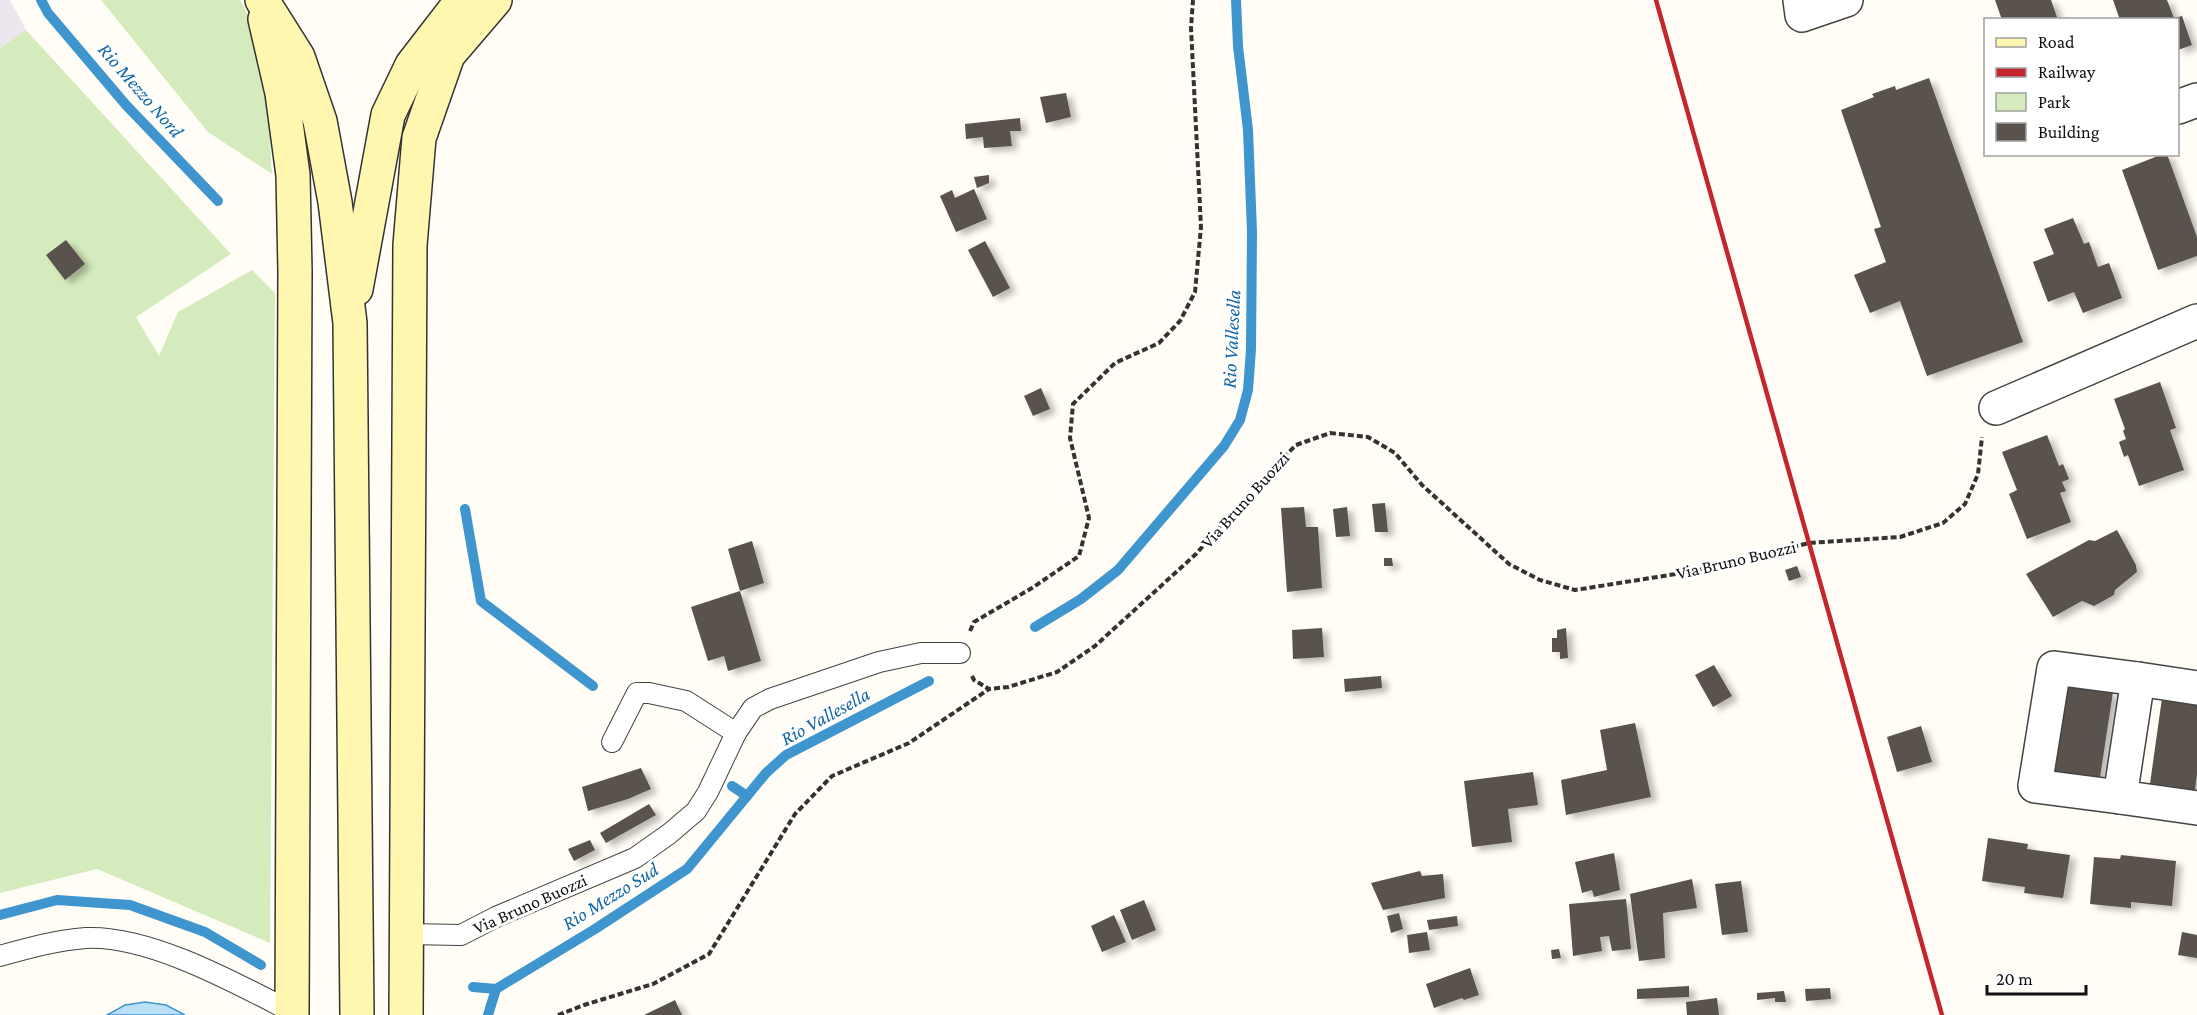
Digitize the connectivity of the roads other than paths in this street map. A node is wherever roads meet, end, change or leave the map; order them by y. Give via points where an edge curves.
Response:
1 (262, 0) edge
2 (464, 0) edge
3 (495, 0) edge
4 (1800, 0) edge
5 (1846, 0) edge
6 (2197, 100) edge
7 (2179, 107) edge
8 (2197, 321) edge
9 (350, 323) junction
10 (1996, 408) road end
11 (960, 652) road end
12 (2138, 679) junction
13 (2197, 688) edge
14 (736, 733) junction
15 (612, 741) dead end
16 (2120, 797) junction
17 (2197, 808) edge
18 (407, 934) junction
19 (0, 956) edge
20 (292, 1013) edge
21 (357, 1015) edge
22 (406, 1015) edge

1 - 9 main road via 298,57 320,121
1 - 20 main road via 282,93 293,187
2 - 9 main road via 412,65 388,115
3 - 18 main road via 448,55 419,138 410,245
4 - 5 street via 1802,15
6 - 7 street
8 - 10 street
9 - 21 main road
11 - 14 lane, Via Bruno Buozzi via 921,653 879,662 770,699 753,708
12 - 13 street
12 - 16 street
12 - 16 street via 2054,668 2035,786
14 - 15 lane via 686,701 637,693
14 - 18 lane, Via Bruno Buozzi via 696,811 635,858 496,917 461,936
16 - 17 street
18 - 22 main road
19 - 20 lane via 86,938 124,941 226,978

